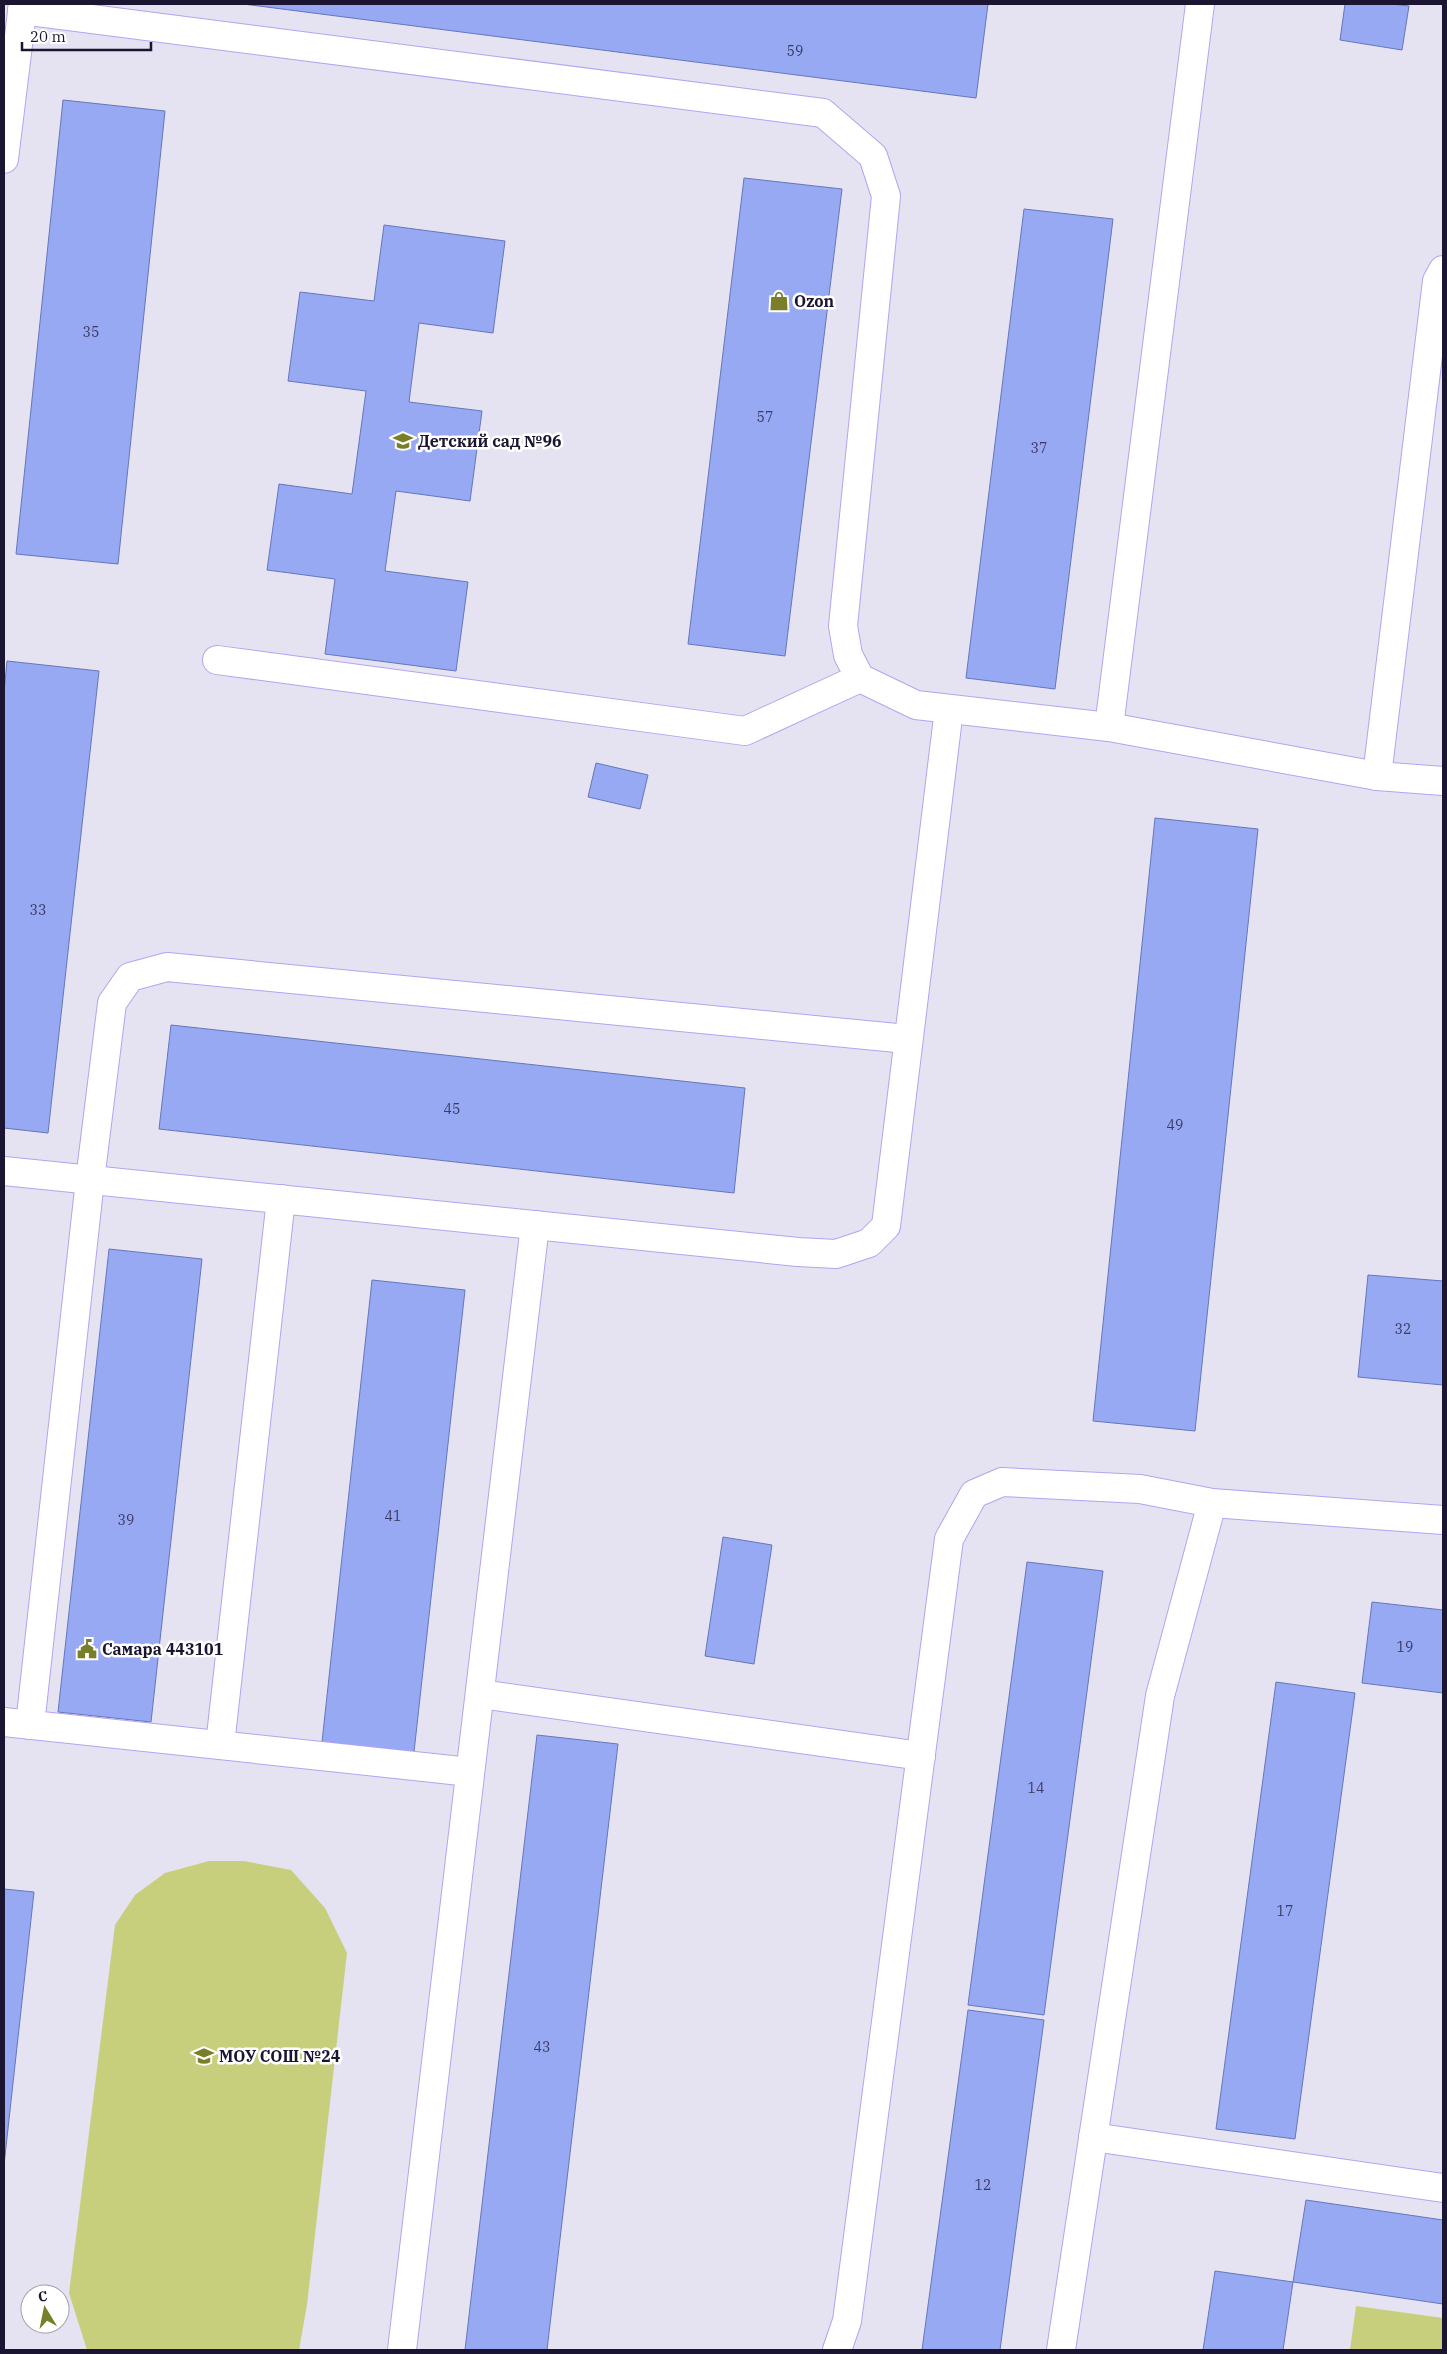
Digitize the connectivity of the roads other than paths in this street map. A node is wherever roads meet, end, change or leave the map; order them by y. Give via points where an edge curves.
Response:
1 (1200, 4) edge
2 (22, 7) edge
3 (4, 159) edge
4 (1443, 270) edge
5 (217, 660) dead end
6 (860, 678) junction
7 (949, 709) junction
8 (1109, 727) junction
9 (1377, 776) junction
10 (1443, 781) edge
11 (907, 1039) junction
12 (4, 1171) edge
13 (90, 1180) junction
14 (281, 1199) junction
15 (535, 1225) junction
16 (1212, 1503) junction
17 (1443, 1520) edge
18 (480, 1694) junction
19 (4, 1722) edge
20 (30, 1725) junction
21 (220, 1745) junction
22 (921, 1756) junction
23 (470, 1772) junction
24 (1093, 2137) junction
25 (1443, 2188) edge
26 (402, 2350) edge
27 (837, 2350) edge
28 (1061, 2350) edge

1 - 8 lane
2 - 3 lane
2 - 6 lane via 823,114 873,156 886,196 843,626 848,654
4 - 9 lane via 1437,281
5 - 6 lane via 745,731
6 - 7 lane via 916,705
7 - 8 lane
7 - 11 lane
8 - 9 lane
9 - 10 lane
11 - 13 lane via 167,967 130,977 112,1003
11 - 15 lane via 886,1226 869,1243 836,1254
12 - 13 lane
13 - 14 lane
13 - 20 lane
14 - 15 lane
14 - 21 lane
15 - 18 lane
16 - 17 lane
16 - 22 lane via 1140,1489 1002,1482 974,1494 949,1539
16 - 24 lane via 1160,1696
18 - 22 lane
18 - 23 lane
19 - 20 lane
20 - 21 lane
21 - 23 lane
22 - 27 lane via 847,2321
23 - 26 lane
24 - 25 lane
24 - 28 lane

